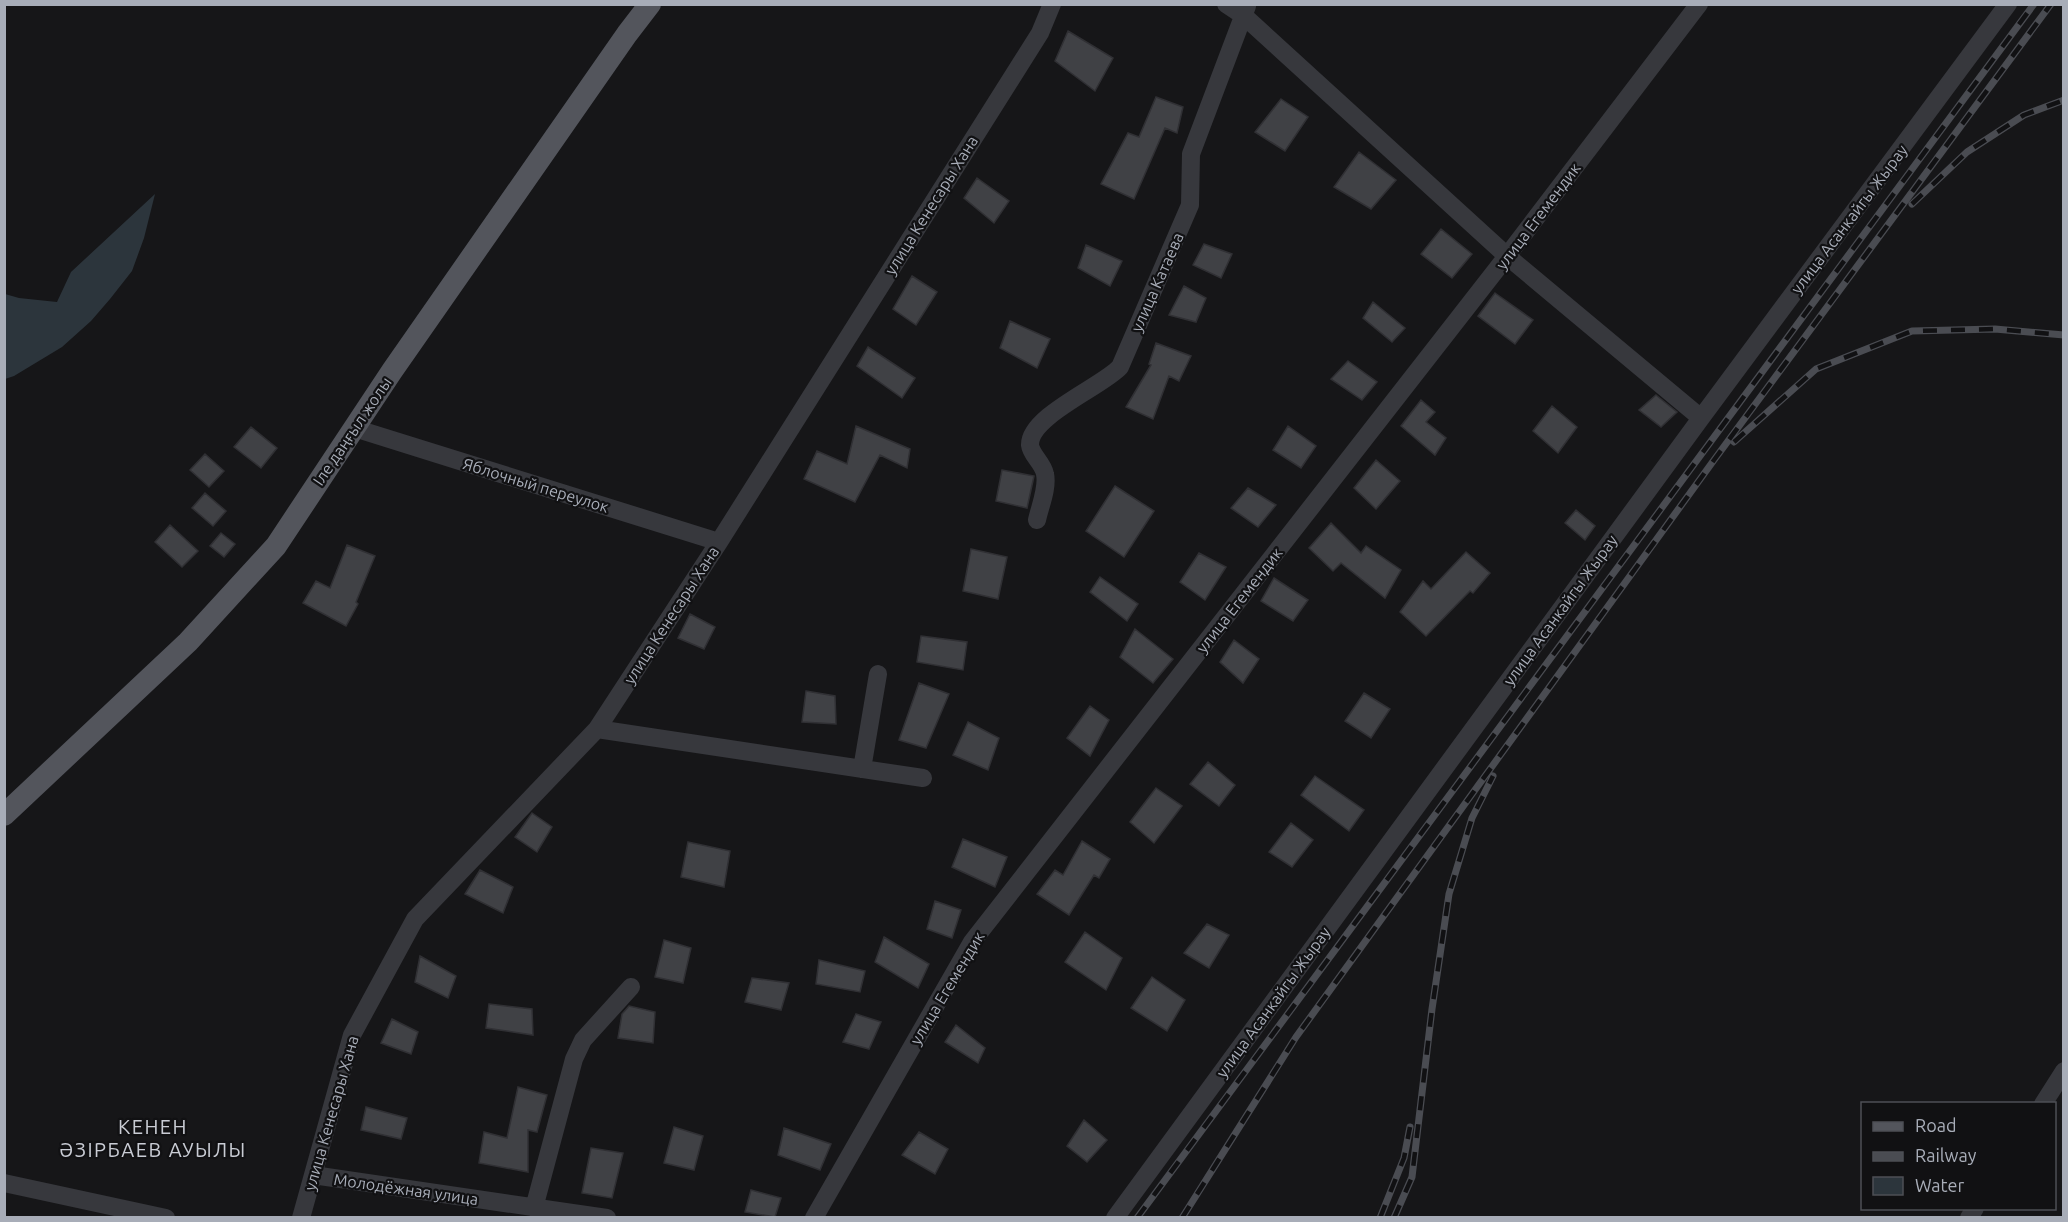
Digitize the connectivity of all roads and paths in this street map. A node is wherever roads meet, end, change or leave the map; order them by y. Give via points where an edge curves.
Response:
1 (650, 4) edge
2 (1052, 4) edge
3 (1226, 4) edge
4 (1699, 4) edge
5 (2008, 4) edge
6 (1246, 10) edge
7 (1507, 256) junction
8 (1701, 418) junction
9 (354, 428) junction
10 (1037, 520) dead end
11 (719, 542) junction
12 (878, 675) dead end
13 (597, 729) junction
14 (862, 769) junction
15 (923, 778) dead end
16 (4, 815) edge
17 (631, 987) dead end
18 (2064, 1071) edge
19 (2044, 1102) edge
20 (313, 1175) junction
21 (4, 1183) edge
22 (534, 1208) junction
23 (166, 1218) edge
24 (301, 1218) edge
25 (607, 1218) edge
26 (814, 1218) edge
27 (1115, 1218) edge

1 - 9 main road, Іле даңғыл жолы
2 - 11 street, улица Кенесары Хана via 1040,33
3 - 6 street
4 - 7 street, улица Егемендик
5 - 8 street, улица Асанкайгы Жырау
6 - 7 street
6 - 10 street, улица Катаева via 1191,154 1190,205 1120,367 1112,376 1074,396 1032,435 1030,446 1045,472
7 - 8 street
7 - 26 street, улица Егемендик via 972,942
8 - 27 street, улица Асанкайгы Жырау
9 - 11 street, Яблочный переулок
9 - 16 main road, Іле даңғыл жолы via 276,546 188,642
11 - 13 street, улица Кенесары Хана
12 - 14 street
13 - 14 street
13 - 20 street, улица Кенесары Хана via 415,919 352,1035
14 - 15 street
17 - 22 street via 583,1040 574,1059
18 - 19 street
20 - 22 street, Молодёжная улица
20 - 24 street, улица Кенесары Хана
21 - 23 street
22 - 25 street, Молодёжная улица

